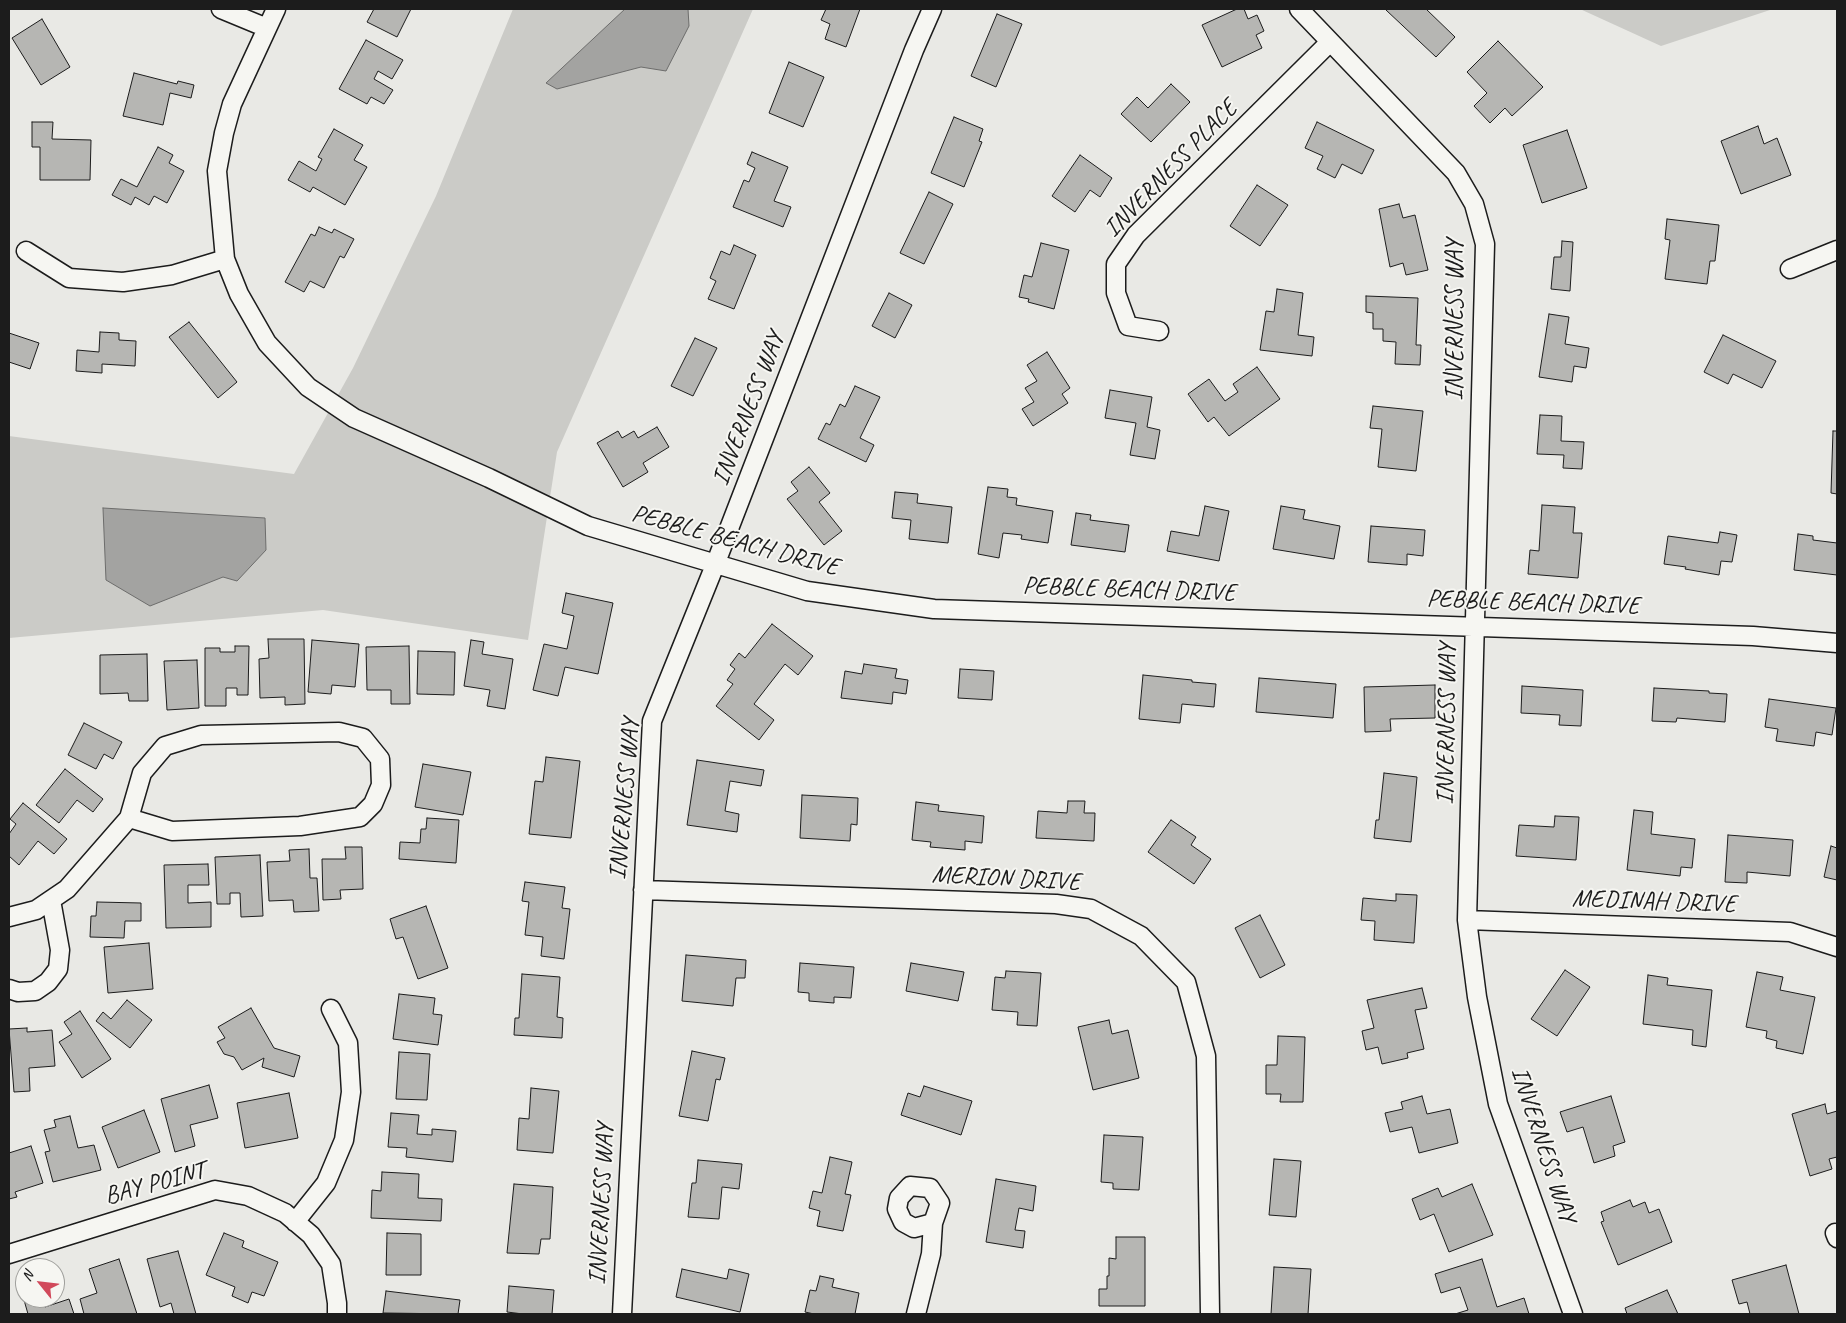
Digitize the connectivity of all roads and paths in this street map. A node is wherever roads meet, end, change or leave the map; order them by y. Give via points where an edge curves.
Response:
1 (220, 9) edge
2 (276, 9) edge
3 (932, 9) edge
4 (1299, 9) edge
5 (267, 28) junction
6 (1330, 42) junction
7 (1837, 250) edge
8 (26, 252) dead end
9 (225, 260) junction
10 (1790, 269) dead end
11 (1159, 331) dead end
12 (715, 565) junction
13 (1474, 626) junction
14 (1837, 643) edge
15 (129, 818) junction
16 (643, 890) junction
17 (51, 900) junction
18 (9, 917) edge
19 (1467, 920) junction
20 (1837, 947) edge
21 (9, 989) edge
22 (331, 1009) dead end
23 (296, 1222) junction
24 (933, 1223) dead end
25 (9, 1254) edge
26 (337, 1314) edge
27 (622, 1314) edge
28 (916, 1314) edge
29 (1210, 1314) edge
30 (1573, 1314) edge

1 - 5 street
2 - 5 street, PEBBLE BEACH DRIVE
3 - 12 street, INVERNESS WAY
4 - 6 street, INVERNESS WAY
5 - 9 street, PEBBLE BEACH DRIVE via 232,104 217,171
6 - 11 street, INVERNESS PLACE via 1136,235 1116,264 1116,293 1128,326
6 - 13 street, INVERNESS WAY via 1456,173 1474,204 1485,244
7 - 10 street
8 - 9 street via 69,278 123,282 172,275
9 - 12 street, PEBBLE BEACH DRIVE via 239,294 267,343 308,387 354,418 588,526
12 - 13 street, PEBBLE BEACH DRIVE via 807,591 934,608
12 - 16 street, INVERNESS WAY via 652,721
13 - 14 street, PEBBLE BEACH DRIVE via 1753,636
13 - 19 street, INVERNESS WAY
15 - 15 street via 172,831 300,826 360,817 373,804 380,785 380,758 363,738 339,732 201,735 165,746 142,773
15 - 17 street via 67,889
16 - 27 street, INVERNESS WAY
16 - 29 street, MERION DRIVE via 1056,904 1091,909 1141,936 1186,982 1206,1056
17 - 18 street via 36,910
17 - 21 street via 60,950 58,969 35,991
19 - 20 street, MEDINAH DRIVE via 1790,932
19 - 30 street, INVERNESS WAY via 1477,997 1498,1104
22 - 23 street via 348,1043 351,1092 344,1140 326,1183
23 - 25 street, BAY POINT via 285,1213 248,1196 215,1190
23 - 26 street, BAY POINT via 311,1235 331,1264
24 - 28 street via 931,1254

